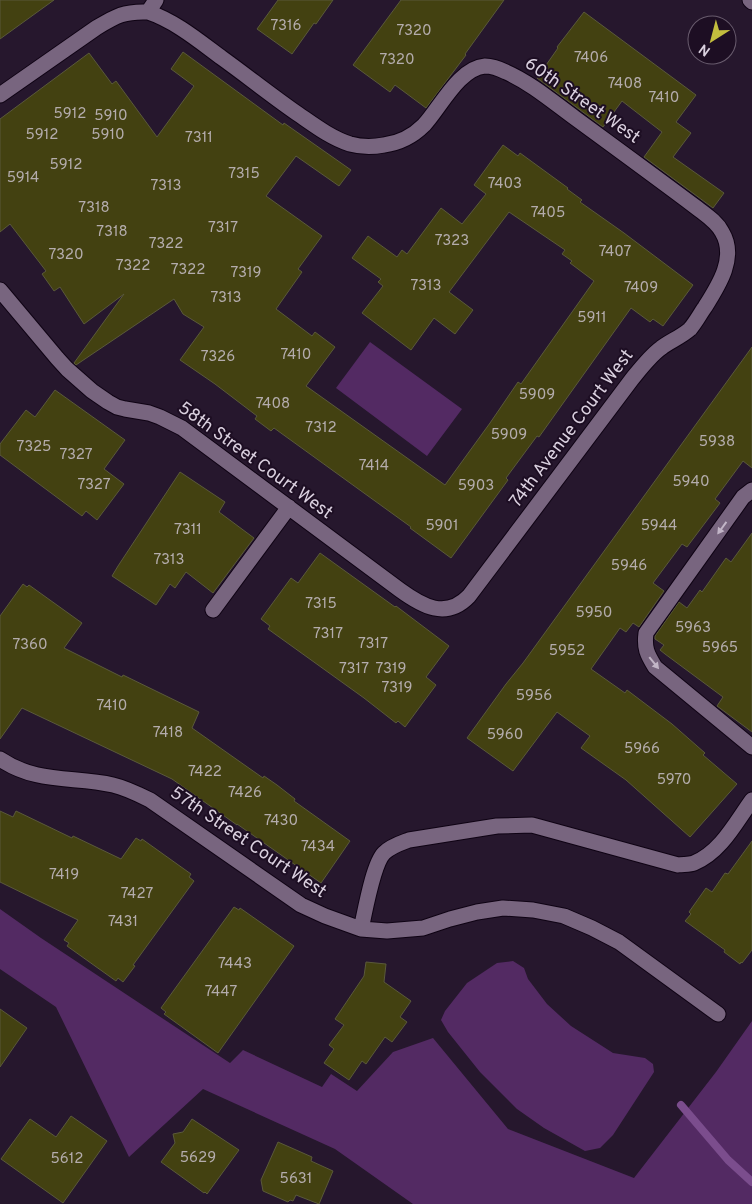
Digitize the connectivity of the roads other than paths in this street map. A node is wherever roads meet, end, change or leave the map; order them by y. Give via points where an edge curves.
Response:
1 (152, 6) edge
2 (0, 96) edge
3 (728, 250) joint
4 (0, 290) edge
5 (752, 490) edge
6 (289, 507) junction
7 (455, 607) joint
8 (213, 610) dead end
9 (752, 747) edge
10 (0, 759) edge
11 (752, 800) edge
12 (361, 929) junction
13 (718, 1014) dead end

1 - 2 street via 112,19
1 - 3 street, 60th Street West via 165,20 274,97 332,136 350,144 378,146 402,140 423,126 468,72 485,66 507,72 539,91 712,220 722,231
3 - 7 street, 74th Avenue Court West via 722,278 696,320 644,364 476,588
4 - 6 street, 58th Street Court West via 57,358 92,392 117,406 160,416 176,425
5 -> 9 street via 743,497 646,633 644,644 655,667
6 - 7 street, 58th Street Court West via 411,598 440,609
6 - 8 street
10 - 12 street, 57th Street Court West via 25,772 55,779 114,785 150,800 301,905
11 - 12 street via 718,847 692,864 678,865 532,825 497,826 409,840 384,853 377,865
12 - 13 street, 57th Street Court West via 423,928 503,908 564,916 619,942

